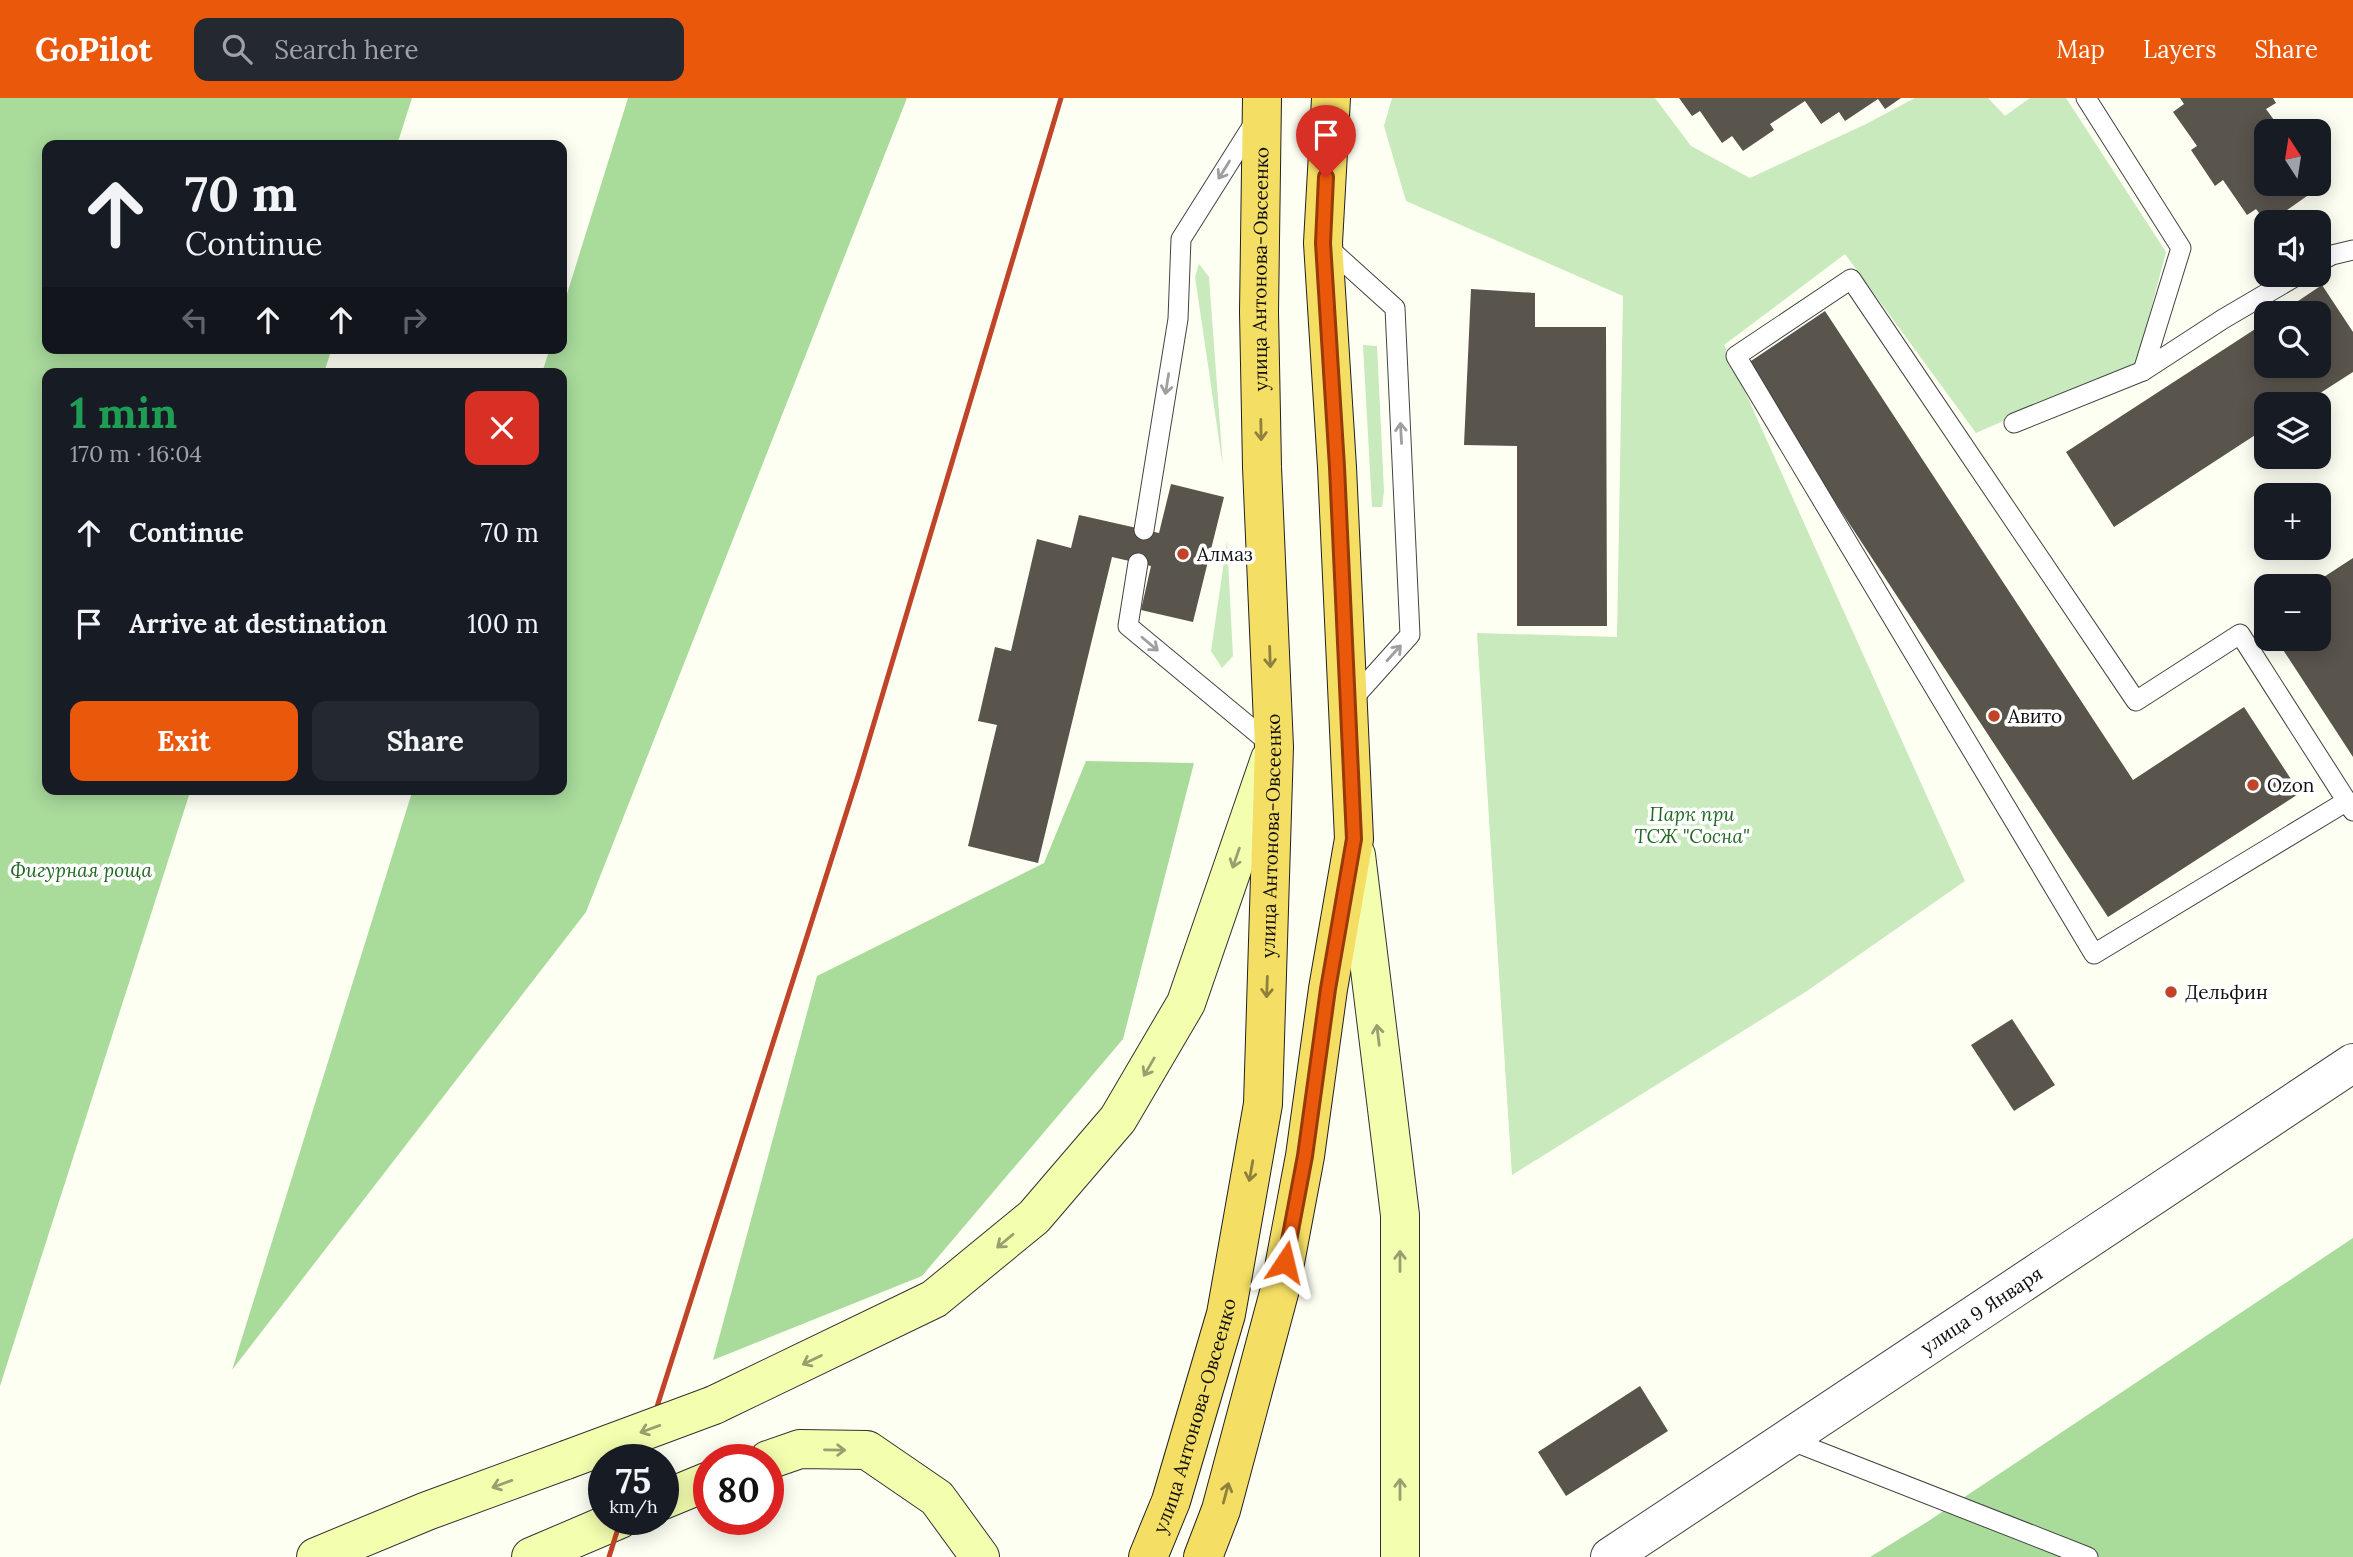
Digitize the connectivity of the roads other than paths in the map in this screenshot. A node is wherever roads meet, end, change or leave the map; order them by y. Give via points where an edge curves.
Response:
1 (1331, 98) edge
2 (1349, 98) edge
3 (2086, 98) edge
4 (1261, 105) edge
5 (1327, 156) junction
6 (1323, 243) junction
7 (2353, 250) edge
8 (2331, 256) edge
9 (2278, 287) edge
10 (2143, 372) junction
11 (2014, 423) dead end
12 (1144, 530) dead end
13 (1138, 563) dead end
14 (1348, 704) junction
15 (1274, 747) junction
16 (2350, 806) edge
17 (1354, 839) junction
18 (2353, 1063) edge
19 (1787, 1439) junction
20 (784, 1454) edge
21 (588, 1533) edge
22 (546, 1551) edge
23 (316, 1557) edge
24 (980, 1557) edge
25 (1148, 1557) edge
26 (1203, 1557) edge
27 (1400, 1557) edge
28 (1610, 1557) edge
29 (2088, 1557) edge

1 - 5 highway
2 - 5 street
3 - 10 lane via 2180,248
4 -> 12 lane via 1181,239 1178,318
4 -> 15 highway, улица Антонова-Овсеенко via 1259,312
5 - 6 highway
6 - 14 highway
14 -> 6 lane via 1410,635 1395,308
7 - 8 lane
9 - 10 lane
10 - 11 lane
13 -> 15 lane via 1128,626
14 - 17 highway
15 -> 23 main road, bridge via 1186,1003 1118,1119 1034,1217 934,1300 714,1405
15 -> 25 highway, улица Антонова-Овсеенко via 1263,1104 1226,1314 1171,1501
16 - 16 lane via 2094,954 1736,356 1851,279 2136,701 2240,634
26 -> 17 highway via 1221,1510 1280,1289
27 -> 17 main road via 1400,1215
18 - 19 street, улица 9 Января
19 - 28 street, улица 9 Января
19 - 29 lane
20 -> 24 main road via 800,1449 867,1450 937,1498
21 - 22 main road

